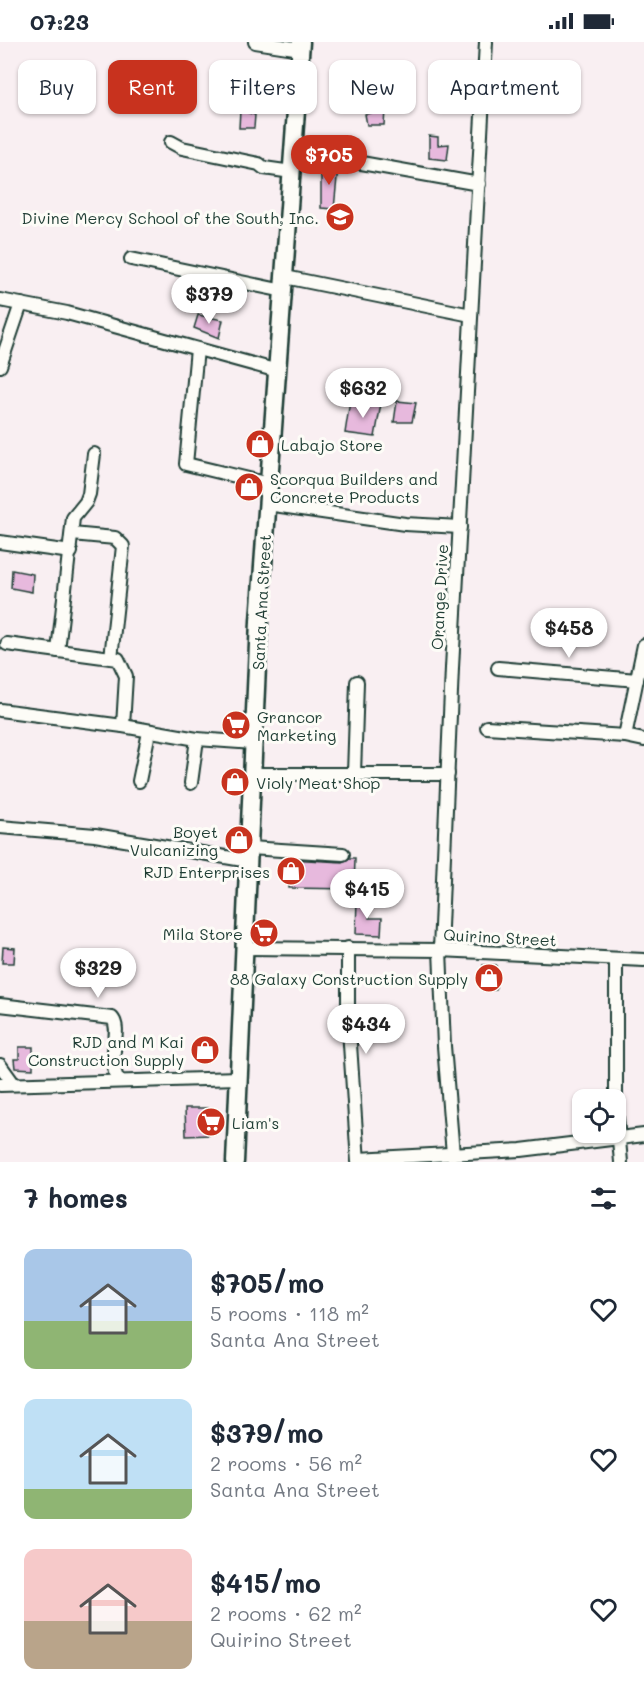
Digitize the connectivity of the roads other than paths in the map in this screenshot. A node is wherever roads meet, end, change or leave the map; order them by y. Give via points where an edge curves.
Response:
1 (255, 42) edge
2 (486, 42) edge
3 (301, 46) edge
4 (171, 142) dead end
5 (294, 151) junction
6 (292, 171) junction
7 (479, 184) junction
8 (131, 260) dead end
9 (284, 284) junction
10 (0, 300) edge
11 (21, 304) junction
12 (471, 315) junction
13 (197, 349) junction
14 (0, 366) edge
15 (278, 371) junction
16 (94, 454) dead end
17 (269, 484) junction
18 (267, 504) junction
19 (460, 527) junction
20 (72, 534) junction
21 (0, 542) edge
22 (71, 552) junction
23 (7, 644) dead end
24 (644, 645) edge
25 (58, 651) junction
26 (111, 658) junction
27 (498, 668) dead end
28 (637, 680) junction
29 (357, 682) dead end
30 (0, 710) edge
31 (123, 726) junction
32 (487, 727) dead end
33 (149, 732) junction
34 (625, 736) junction
35 (197, 739) junction
36 (644, 740) edge
37 (254, 743) junction
38 (253, 774) junction
39 (354, 774) junction
40 (448, 774) junction
41 (139, 781) dead end
42 (191, 783) dead end
43 (0, 827) edge
44 (343, 854) dead end
45 (249, 855) junction
46 (246, 948) junction
47 (348, 948) junction
48 (440, 950) junction
49 (616, 959) junction
50 (644, 960) edge
51 (0, 1005) edge
52 (0, 1065) edge
53 (239, 1078) junction
54 (118, 1080) junction
55 (14, 1083) junction
56 (0, 1085) edge
57 (617, 1089) edge
58 (644, 1135) edge
59 (626, 1137) edge
60 (591, 1143) edge
61 (619, 1143) edge
62 (453, 1154) junction
63 (521, 1156) edge
64 (358, 1160) edge
65 (235, 1162) edge
66 (621, 1162) edge

1 - 3 street
2 - 7 street, Orange Drive
3 - 5 main road, Santa Ana Street
4 - 6 street via 264,168
5 - 6 main road, Santa Ana Street
5 - 7 street
6 - 9 main road, Santa Ana Street
7 - 12 street, Orange Drive
8 - 9 street
9 - 12 street
9 - 15 main road, Santa Ana Street
10 - 11 street
11 - 13 street
11 - 14 street
12 - 19 street, Orange Drive
13 - 15 street
13 - 17 street via 186,464
15 - 17 main road, Santa Ana Street
16 - 20 street via 89,494 74,515
17 - 18 main road, Santa Ana Street
18 - 19 street via 405,524
18 - 37 main road, Santa Ana Street
19 - 40 street, Orange Drive
20 - 22 street
20 - 26 street via 115,538 123,546
21 - 22 street
22 - 25 street
23 - 25 street
24 - 28 street
25 - 26 street
26 - 31 street via 122,664 126,676
27 - 28 street
28 - 34 street
29 - 39 street
30 - 31 street
31 - 33 street
32 - 34 street
33 - 35 street
33 - 41 street
34 - 36 street
35 - 37 street
35 - 42 street
37 - 38 main road, Santa Ana Street
38 - 39 street
38 - 45 main road, Santa Ana Street
39 - 40 street
40 - 48 street, Orange Drive
43 - 45 street
44 - 45 street
45 - 46 main road, Santa Ana Street
46 - 47 street, Quirino Street
46 - 53 main road, Santa Ana Street
47 - 48 street, Quirino Street
47 - 64 street via 348,1015
48 - 49 street, Quirino Street
48 - 62 street, Orange Drive
49 - 50 street, Quirino Street
49 - 57 street
51 - 54 street via 112,1018 117,1029 112,1065
52 - 55 street
53 - 54 street
53 - 65 main road, Santa Ana Street
54 - 55 street
55 - 56 street
58 - 59 street
60 - 63 street
61 - 66 street
62 - 63 street
62 - 64 street

